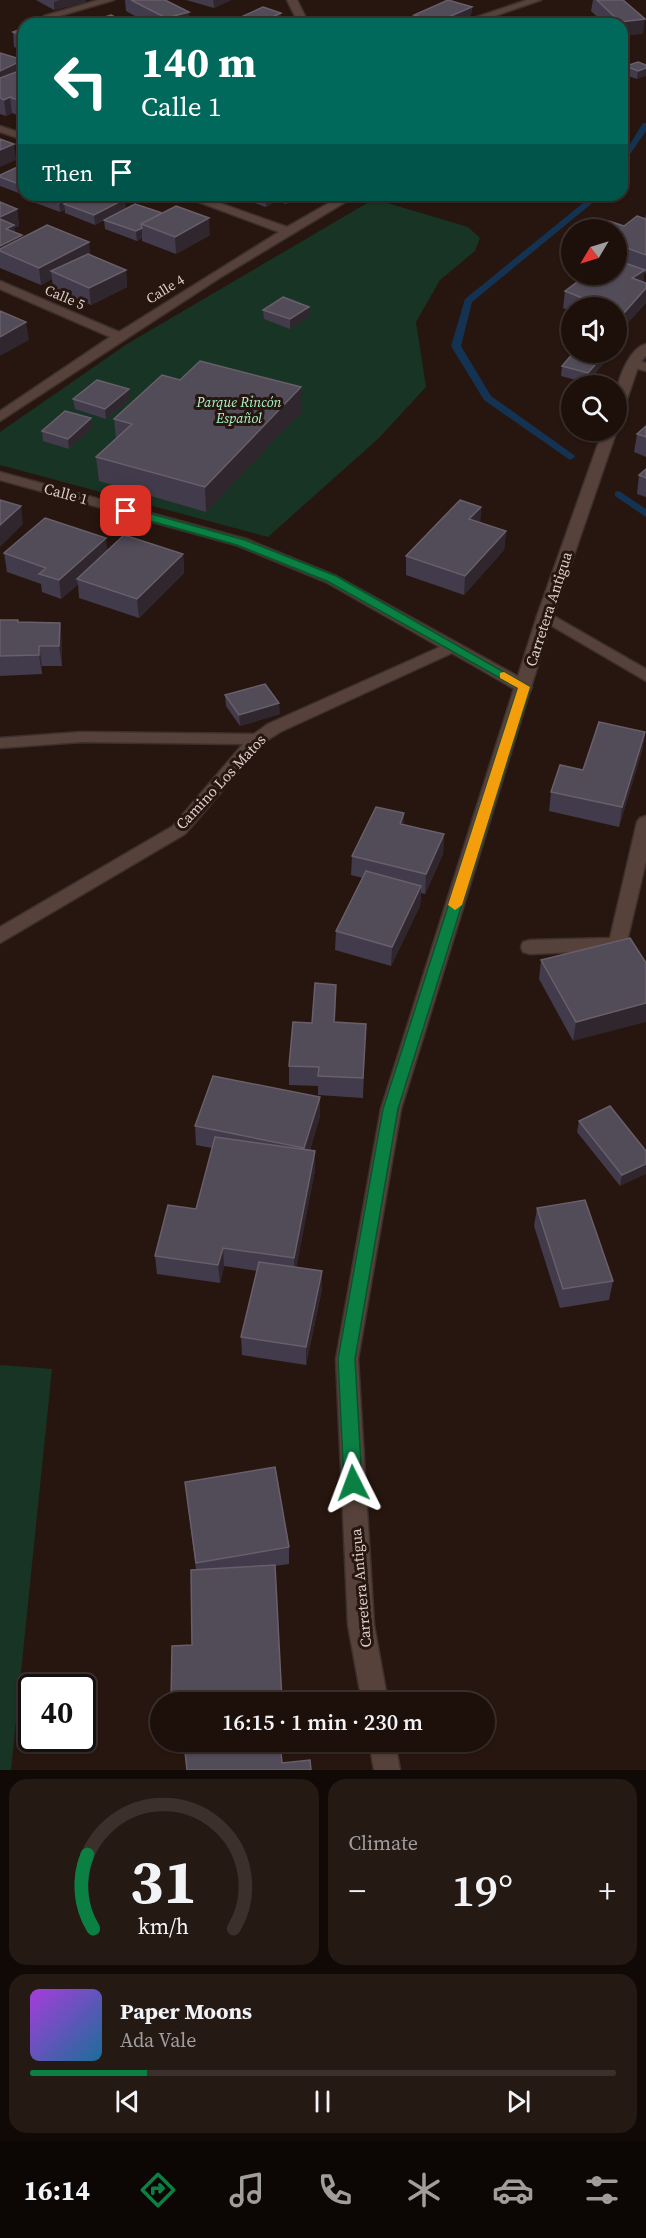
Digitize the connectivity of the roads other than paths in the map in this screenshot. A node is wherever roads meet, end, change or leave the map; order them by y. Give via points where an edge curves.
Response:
1 (109, 0) edge
2 (292, 0) edge
3 (536, 0) edge
4 (49, 16) dead end
5 (301, 18) edge
6 (480, 18) edge
7 (0, 129) edge
8 (18, 135) edge
9 (203, 201) edge
10 (340, 201) edge
11 (287, 231) junction
12 (0, 285) edge
13 (118, 336) junction
14 (646, 348) edge
15 (640, 365) edge
16 (627, 390) edge
17 (0, 417) edge
18 (606, 441) edge
19 (0, 476) edge
20 (545, 616) junction
21 (452, 646) junction
22 (646, 676) edge
23 (524, 687) junction
24 (257, 739) junction
25 (0, 743) edge
26 (646, 822) edge
27 (0, 936) edge
28 (530, 947) dead end
29 (373, 1692) edge
30 (384, 1752) edge
31 (387, 1770) edge

1 - 4 street
2 - 5 street
3 - 6 street
7 - 8 street
9 - 11 street
10 - 11 street, Calle 4
11 - 13 street, Calle 4
12 - 13 street, Calle 5
13 - 17 street, Calle 4
14 - 15 street
15 - 16 street
18 - 20 street, Carretera Antigua
19 - 21 street, Calle 1 via 241,542 332,579
20 - 22 street
20 - 23 street, Carretera Antigua
21 - 23 street, Calle 1
21 - 24 street, Camino Los Matos
23 - 29 street, Carretera Antigua via 390,1109 347,1359 361,1625
24 - 25 street via 81,737
24 - 27 street, Camino Los Matos via 179,830
26 - 28 street via 618,945
30 - 31 street

